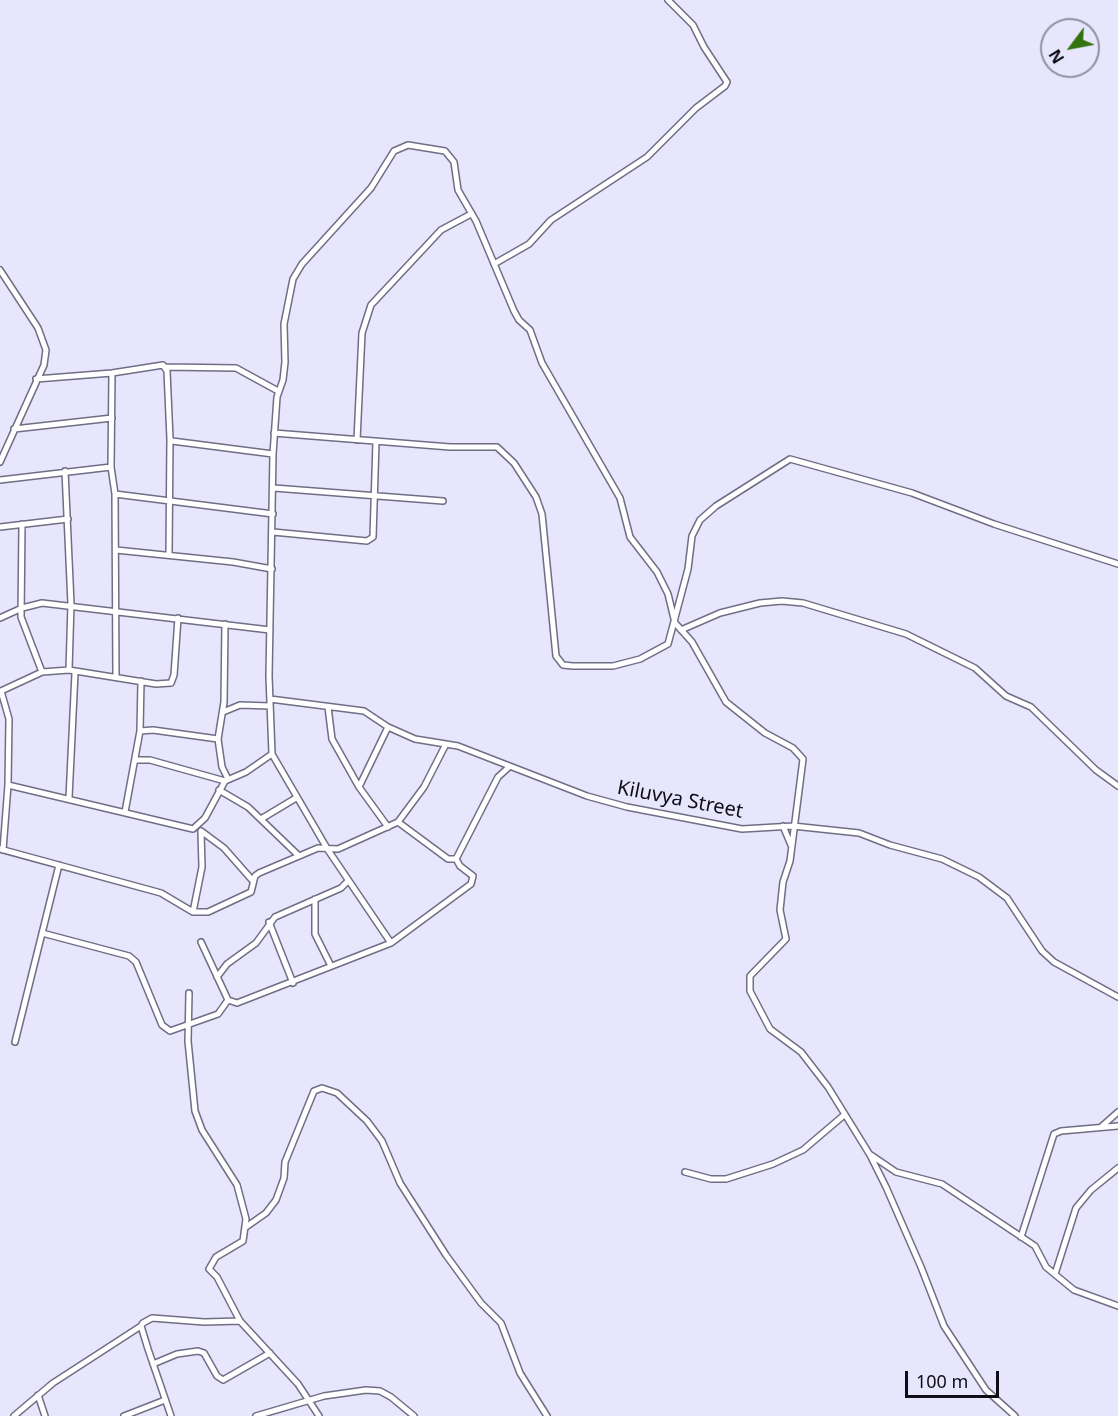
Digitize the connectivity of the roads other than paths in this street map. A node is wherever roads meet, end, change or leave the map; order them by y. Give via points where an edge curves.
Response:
1 (668, 0) edge
2 (471, 214) junction
3 (494, 264) junction
4 (0, 270) edge
5 (165, 367) junction
6 (112, 373) junction
7 (36, 379) junction
8 (278, 391) junction
9 (112, 418) junction
10 (14, 429) junction
11 (274, 433) junction
12 (170, 439) junction
13 (357, 440) junction
14 (376, 442) junction
15 (273, 454) junction
16 (0, 462) edge
17 (111, 466) junction
18 (65, 471) junction
19 (0, 480) edge
20 (274, 488) junction
21 (115, 494) junction
22 (375, 497) junction
23 (171, 499) junction
24 (443, 501) dead end
25 (273, 514) junction
26 (68, 519) junction
27 (21, 524) junction
28 (0, 527) edge
29 (273, 532) junction
30 (116, 549) junction
31 (169, 554) junction
32 (1118, 564) edge
33 (272, 569) junction
34 (71, 604) junction
35 (22, 608) junction
36 (116, 610) junction
37 (0, 618) edge
38 (178, 618) junction
39 (675, 623) junction
40 (225, 624) junction
41 (270, 630) junction
42 (681, 630) junction
43 (72, 671) junction
44 (42, 672) junction
45 (116, 677) junction
46 (141, 681) junction
47 (0, 690) edge
48 (270, 699) junction
49 (270, 706) junction
50 (328, 706) junction
51 (223, 712) junction
52 (388, 727) junction
53 (140, 731) junction
54 (218, 739) junction
55 (446, 744) junction
56 (272, 754) junction
57 (136, 760) junction
58 (509, 767) junction
59 (226, 780) junction
60 (8, 785) junction
61 (1118, 786) edge
62 (359, 787) junction
63 (219, 790) junction
64 (69, 798) junction
65 (296, 798) junction
66 (125, 812) junction
67 (261, 819) junction
68 (399, 822) junction
69 (783, 825) junction
70 (793, 826) junction
71 (388, 827) junction
72 (200, 829) junction
73 (792, 846) junction
74 (2, 849) edge
75 (328, 850) junction
76 (299, 856) junction
77 (456, 859) junction
78 (59, 865) junction
79 (253, 881) junction
80 (348, 881) junction
81 (315, 899) junction
82 (193, 912) junction
83 (269, 922) junction
84 (42, 933) junction
85 (201, 942) dead end
86 (391, 943) junction
87 (331, 966) junction
88 (217, 977) junction
89 (293, 983) junction
90 (189, 993) dead end
91 (1118, 997) edge
92 (228, 1000) junction
93 (189, 1025) junction
94 (15, 1042) dead end
95 (1118, 1112) edge
96 (843, 1116) junction
97 (1118, 1126) edge
98 (1100, 1128) junction
99 (870, 1155) junction
100 (1118, 1168) edge
101 (685, 1172) dead end
102 (246, 1227) junction
103 (1021, 1237) junction
104 (1055, 1274) junction
105 (1118, 1306) edge
106 (240, 1321) junction
107 (141, 1326) junction
108 (270, 1353) junction
109 (153, 1364) junction
110 (38, 1395) junction
111 (165, 1400) junction
112 (307, 1400) junction
113 (411, 1415) edge
114 (14, 1416) edge
115 (45, 1416) edge
116 (124, 1416) edge
117 (171, 1416) edge
118 (256, 1416) edge
119 (319, 1416) edge
120 (548, 1416) edge
121 (1015, 1416) edge

1 - 3 street via 693,25 727,81 725,86 696,108 647,157 551,220 529,244
2 - 3 street
2 - 8 street via 456,184 452,155 408,145 394,151 371,188 293,279 284,324 283,380
2 - 13 street via 441,230 371,305 362,333
3 - 39 street via 514,311 533,336 542,363 621,498 630,537 657,572 668,594
4 - 7 street via 43,338 44,365
5 - 6 street via 157,364
5 - 8 street via 236,368
5 - 12 street
6 - 7 street
6 - 9 street
7 - 10 street
8 - 11 street
9 - 10 street
9 - 17 street
10 - 16 street
11 - 13 street
11 - 15 street
12 - 15 street via 176,443
12 - 23 street
13 - 14 street
14 - 22 street
14 - 39 street via 493,446 514,463 542,514 556,656 563,665 613,666 640,659 668,644
15 - 20 street
17 - 18 street
17 - 21 street
18 - 19 street
18 - 26 street
20 - 22 street
20 - 25 street
21 - 23 street
21 - 30 street
22 - 24 street
22 - 29 street via 373,537 367,541
23 - 25 street
23 - 31 street
25 - 29 street
26 - 27 street
26 - 34 street
27 - 28 street
27 - 35 street
29 - 33 street
30 - 31 street
30 - 36 street
31 - 33 street
32 - 39 street via 912,493 790,459 700,520 692,536
33 - 41 street
34 - 35 street via 42,603
34 - 36 street
34 - 43 street
35 - 37 street
35 - 44 street via 21,617
36 - 38 street
36 - 45 street
38 - 40 street
38 - 46 street via 173,680 156,684
39 - 42 street
40 - 41 street
40 - 51 street
41 - 48 street
42 - 61 street via 720,613 782,601 803,603 906,634 967,664 1006,696 1031,707
42 - 70 street via 726,702 803,759
43 - 44 street
43 - 45 street
43 - 64 street
44 - 47 street
45 - 46 street
46 - 53 street
47 - 60 street via 9,719
48 - 49 street
48 - 50 street, Kiluvya Street
49 - 51 street via 240,705
49 - 56 street
50 - 52 street, Kiluvya Street via 364,711
50 - 62 street via 332,739
51 - 54 street
52 - 55 street, Kiluvya Street via 415,739
52 - 62 street
53 - 54 street
53 - 57 street
54 - 59 street
55 - 58 street, Kiluvya Street
55 - 68 street via 424,787
56 - 59 street
56 - 65 street
57 - 59 street via 150,760
57 - 66 street
58 - 69 street, Kiluvya Street via 587,796 664,816 742,829
58 - 77 street via 498,777
59 - 63 street
60 - 64 street
60 - 74 street
62 - 71 street
63 - 67 street
63 - 72 street
64 - 66 street
65 - 67 street
65 - 75 street
66 - 72 street
67 - 76 street
68 - 71 street
68 - 77 street via 448,859
69 - 70 street, Kiluvya Street
69 - 73 street
70 - 73 street
70 - 91 street, Kiluvya Street via 859,833 956,865 1007,898 1042,951 1054,962
71 - 75 street
72 - 79 street via 224,848
72 - 82 street via 202,867
73 - 96 street via 780,910 786,939 754,970 748,983 770,1029 801,1052
74 - 78 street
75 - 76 street via 318,848
75 - 80 street
76 - 79 street via 259,873
77 - 86 street via 473,876 471,884
78 - 82 street via 160,893
78 - 84 street
79 - 82 street via 253,890 243,897 208,912
80 - 81 street
80 - 86 street
81 - 83 street
81 - 87 street via 315,934
83 - 88 street via 256,943 227,964
83 - 89 street
84 - 93 street via 129,956 136,962 166,1030
84 - 94 street
85 - 88 street
86 - 87 street
87 - 89 street
88 - 92 street
89 - 92 street via 242,1003
90 - 93 street
92 - 93 street via 222,1011
93 - 102 street via 195,1111 202,1130 237,1185 246,1211
95 - 98 street
96 - 99 street
96 - 101 street via 803,1150 773,1164 726,1179
97 - 98 street
98 - 103 street via 1054,1134
99 - 103 street via 896,1172 942,1184
99 - 121 street via 944,1326 986,1390
100 - 104 street via 1076,1208
102 - 106 street via 243,1241 216,1257 210,1269
102 - 120 street via 276,1200 285,1162 314,1091 322,1088 337,1093 367,1120 382,1141 400,1183 446,1255 481,1304 501,1323 520,1373
103 - 104 street via 1039,1249 1042,1263
104 - 105 street via 1074,1290
106 - 107 street via 152,1318
106 - 108 street
107 - 109 street
107 - 110 street
108 - 109 street via 223,1380 204,1353 198,1351
108 - 112 street
109 - 111 street
110 - 114 street
110 - 115 street
111 - 116 street
111 - 117 street
112 - 113 street via 380,1391
112 - 118 street
112 - 119 street

